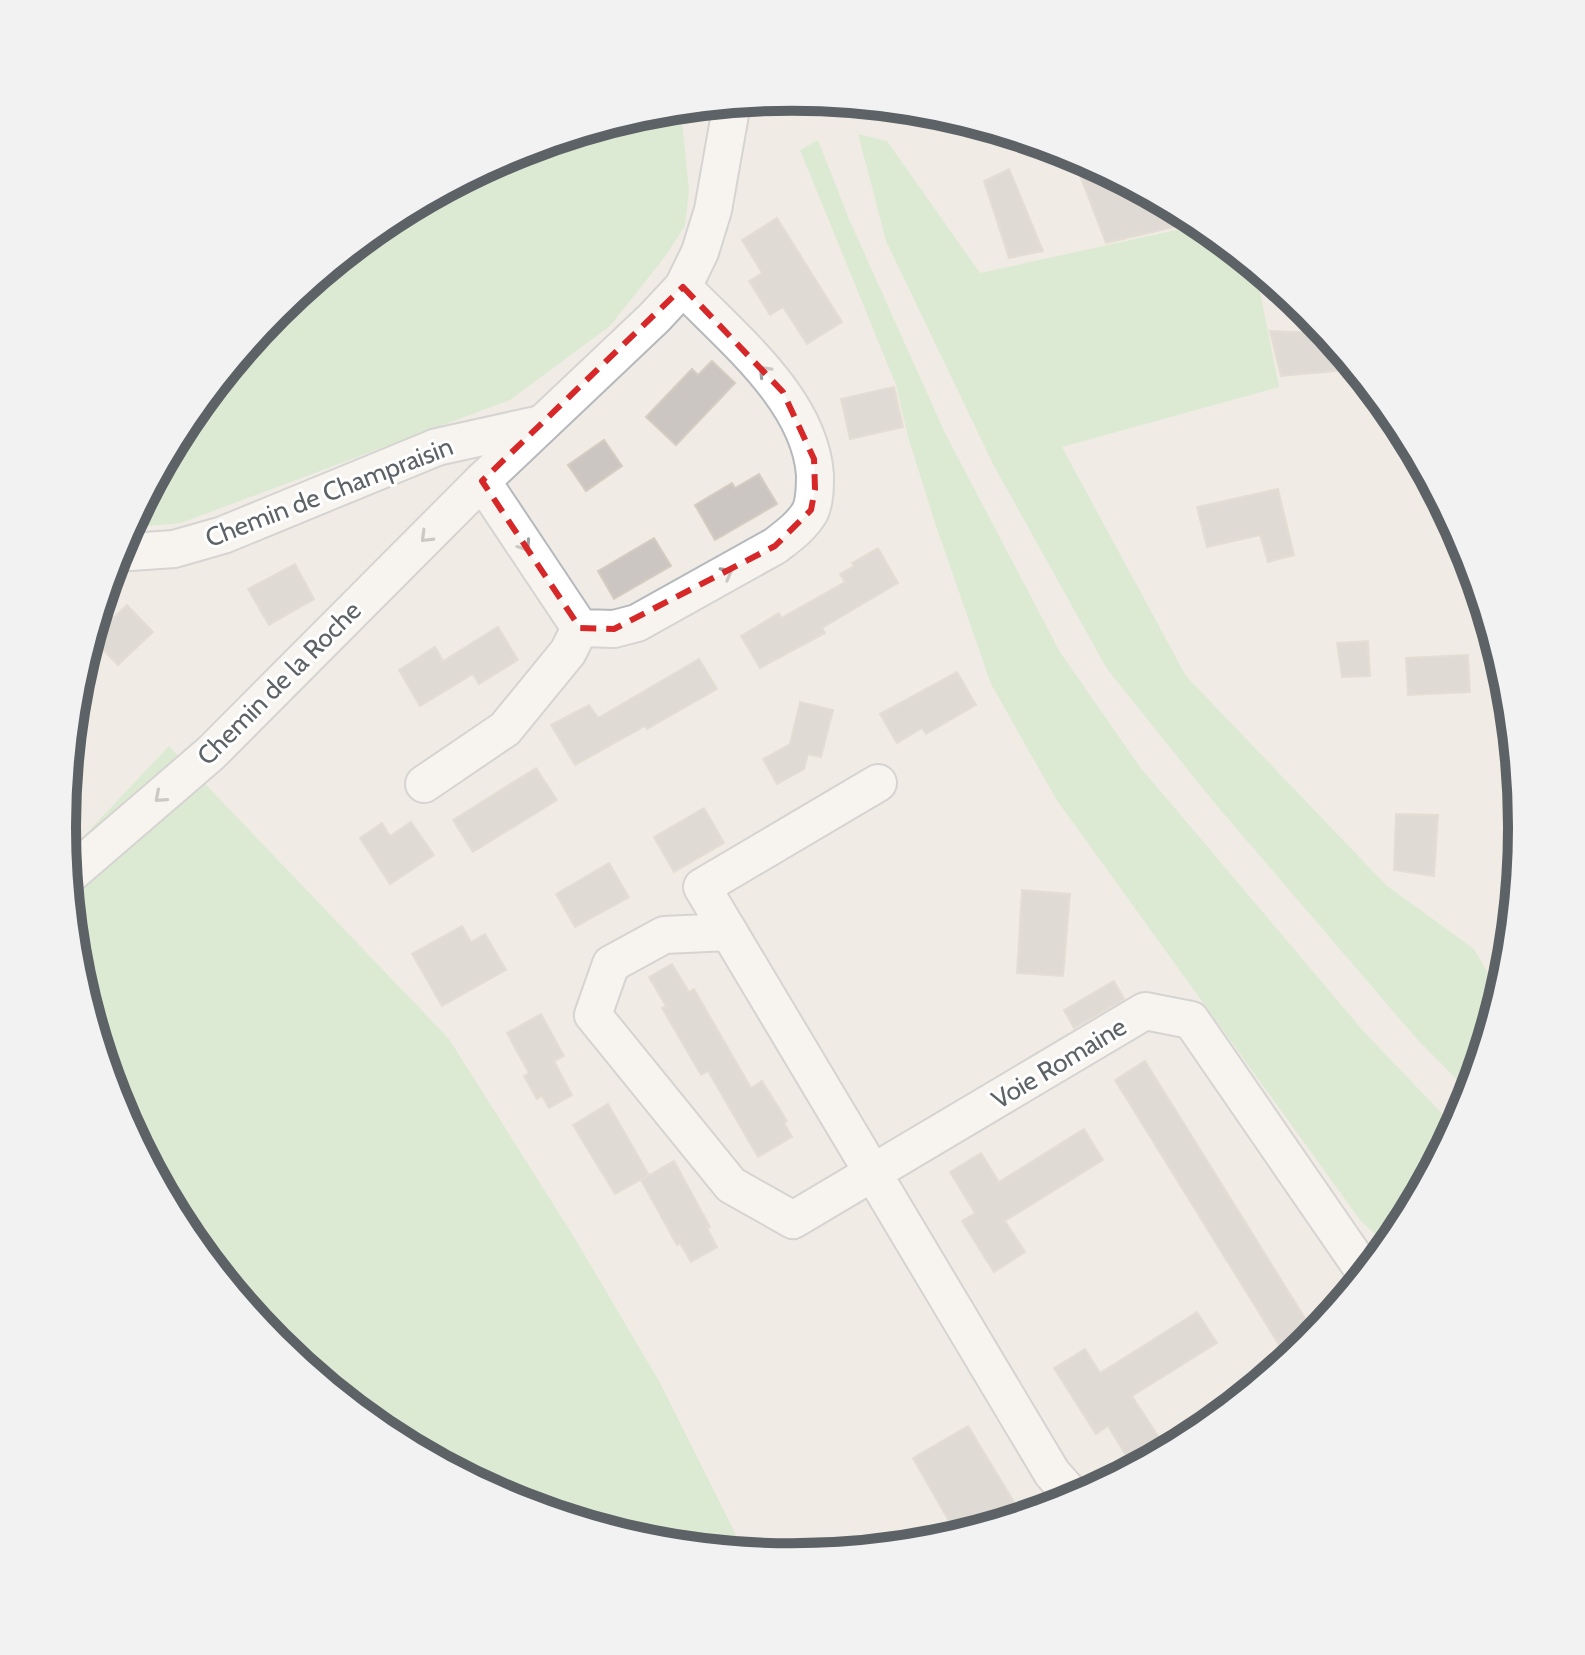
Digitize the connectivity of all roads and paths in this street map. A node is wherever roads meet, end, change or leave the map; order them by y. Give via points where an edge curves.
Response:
1 (730, 114) edge
2 (683, 287) junction
3 (541, 424) junction
4 (482, 481) junction
5 (131, 552) edge
6 (580, 628) junction
7 (878, 783) dead end
8 (424, 784) dead end
9 (78, 868) edge
10 (729, 932) junction
11 (873, 1173) junction
12 (1360, 1265) edge
13 (1066, 1489) edge

1 - 2 street, Chemin de la Roche via 713,210
2 - 3 street, Chemin de la Roche
6 -> 2 street via 637,623 775,546 811,510 814,459 796,414 783,392
3 - 4 street, Chemin de la Roche
3 - 5 street, Chemin de Champraisin via 437,447 223,535 174,549
4 -> 6 street
4 -> 9 street, Chemin de la Roche via 211,753
6 - 8 street via 568,652 505,729
7 - 10 street via 702,887
10 - 11 street
10 - 11 street, Voie Romaine via 664,935 611,964 593,1015 731,1185 793,1220
11 - 12 street, Voie Romaine via 1145,1011 1191,1020
11 - 13 street

